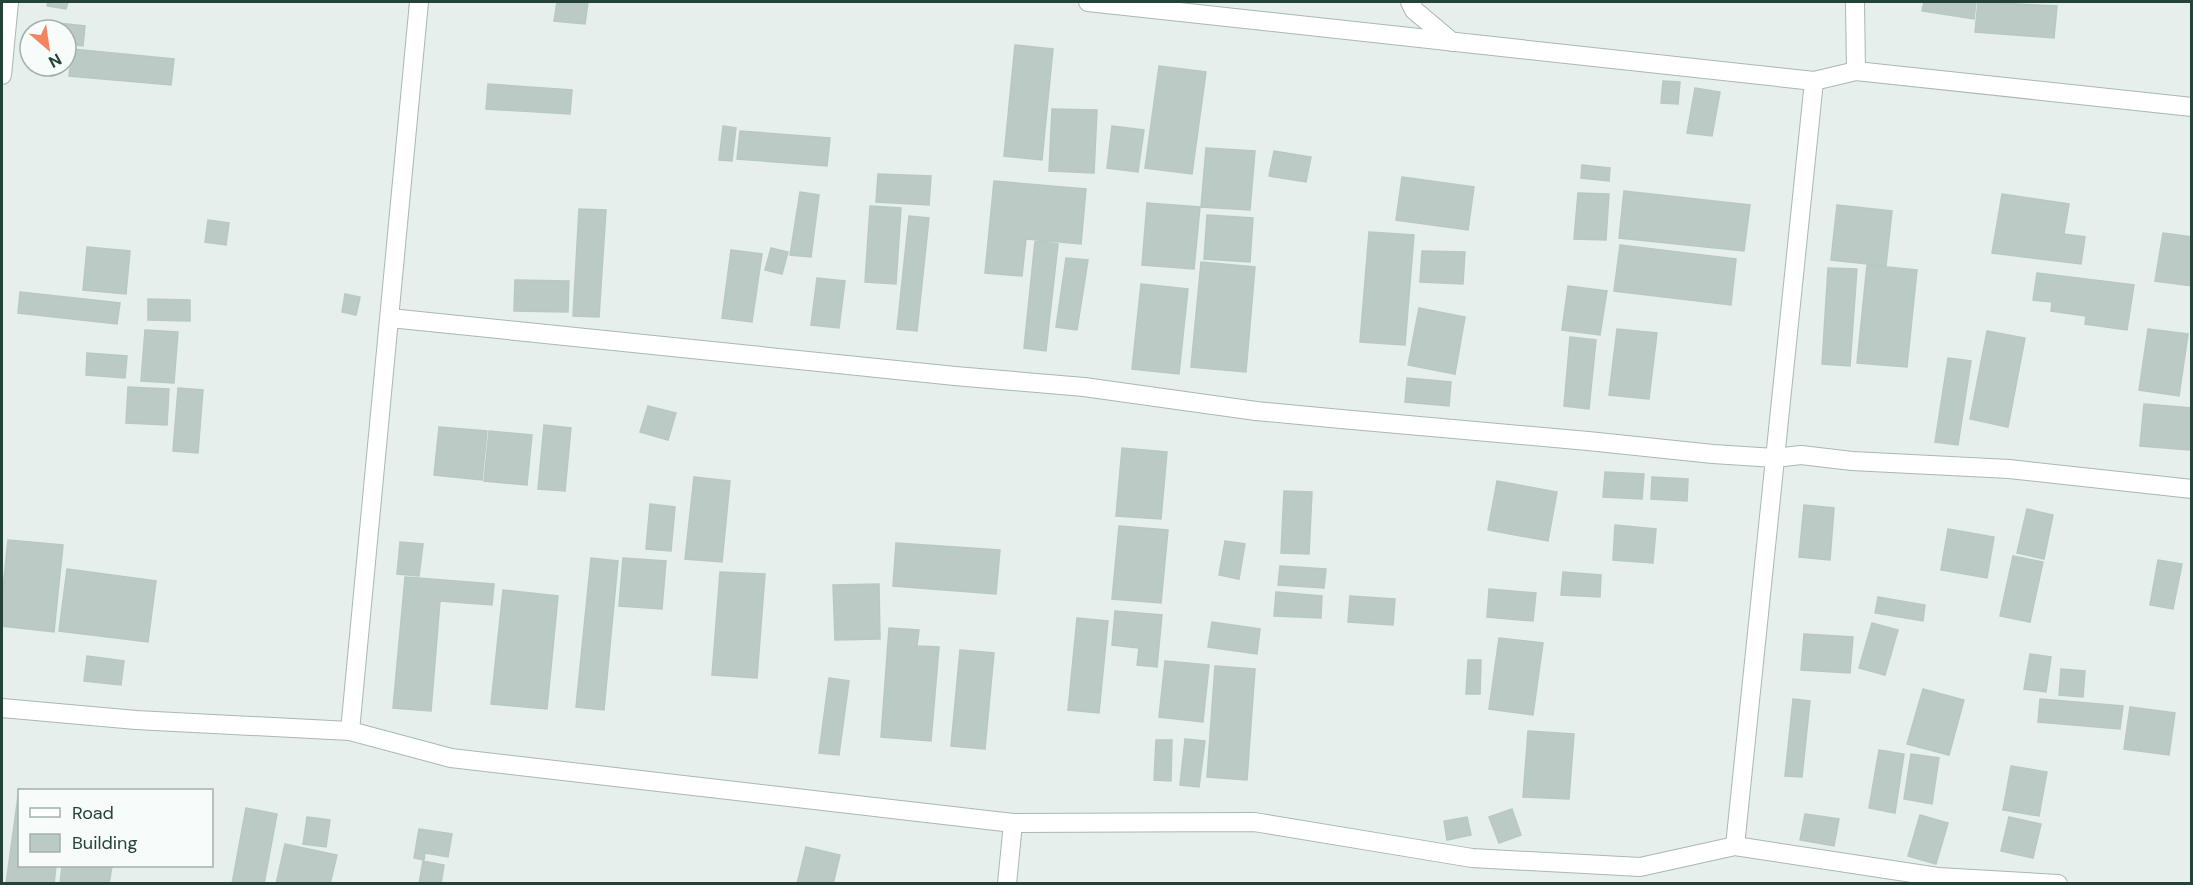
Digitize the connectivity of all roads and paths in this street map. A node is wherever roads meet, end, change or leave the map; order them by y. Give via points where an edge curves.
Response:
1 (9, 2) edge
2 (419, 2) edge
3 (1088, 2) edge
4 (1410, 2) edge
5 (1855, 2) edge
6 (1452, 42) junction
7 (1856, 71) junction
8 (2, 75) edge
9 (1814, 81) junction
10 (2192, 107) edge
11 (390, 318) junction
12 (1776, 458) junction
13 (2192, 489) edge
14 (2, 708) edge
15 (351, 731) junction
16 (1013, 823) junction
17 (1735, 846) junction
18 (1938, 880) edge
19 (1007, 884) edge
20 (2058, 884) edge

1 - 8 street
2 - 11 street
3 - 6 street
4 - 6 street via 1414,10
5 - 7 street
6 - 9 street
7 - 9 street
7 - 10 street
9 - 12 street
11 - 12 street via 1084,387 1256,411
11 - 15 street
12 - 13 street via 1801,455 2009,469
12 - 17 street
14 - 15 street via 136,720
15 - 16 street via 450,758
16 - 17 street via 1254,822 1472,858 1640,867
16 - 19 street
17 - 18 street
18 - 20 street

